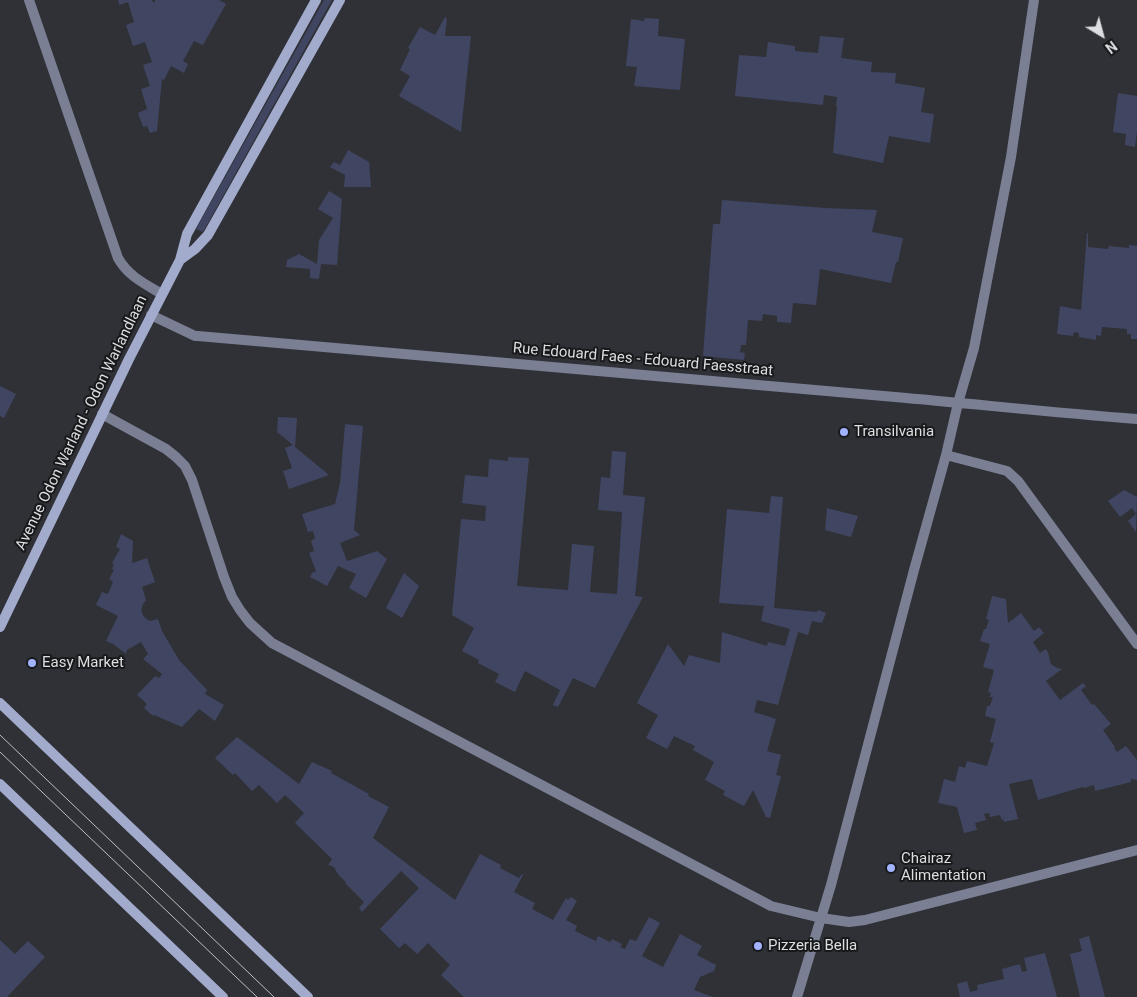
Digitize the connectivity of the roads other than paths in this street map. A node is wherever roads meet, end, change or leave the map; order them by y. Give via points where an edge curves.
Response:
1 (29, 0) edge
2 (316, 0) edge
3 (340, 0) edge
4 (1034, 0) edge
5 (180, 260) junction
6 (162, 294) junction
7 (151, 315) junction
8 (958, 403) junction
9 (102, 414) junction
10 (1137, 419) edge
11 (946, 455) junction
12 (0, 627) edge
13 (1137, 644) edge
14 (0, 702) edge
15 (0, 784) edge
16 (1137, 850) edge
17 (821, 918) junction
18 (223, 997) edge
19 (308, 997) edge
20 (797, 997) edge

1 - 6 street via 118,258 132,275
2 - 5 street, Avenue Odon Warland - Odon Warlandlaan via 187,234
3 - 5 street, Avenue Odon Warland - Odon Warlandlaan via 208,235
4 - 8 street via 1012,157 974,348
5 - 6 street, Avenue Odon Warland - Odon Warlandlaan
6 - 7 street, Avenue Odon Warland - Odon Warlandlaan
7 - 8 street, Rue Edouard Faes - Edouard Faesstraat via 195,336
7 - 9 street, Avenue Odon Warland - Odon Warlandlaan
8 - 10 street, Rue Edouard Faes - Edouard Faesstraat
8 - 11 street
9 - 12 street, Avenue Odon Warland - Odon Warlandlaan
9 - 17 street via 166,449 185,466 232,597 250,623 272,643 771,906
11 - 13 street via 1006,471 1018,481
11 - 17 street
14 - 19 street
15 - 18 street
16 - 17 street via 865,920 849,922
17 - 20 street

